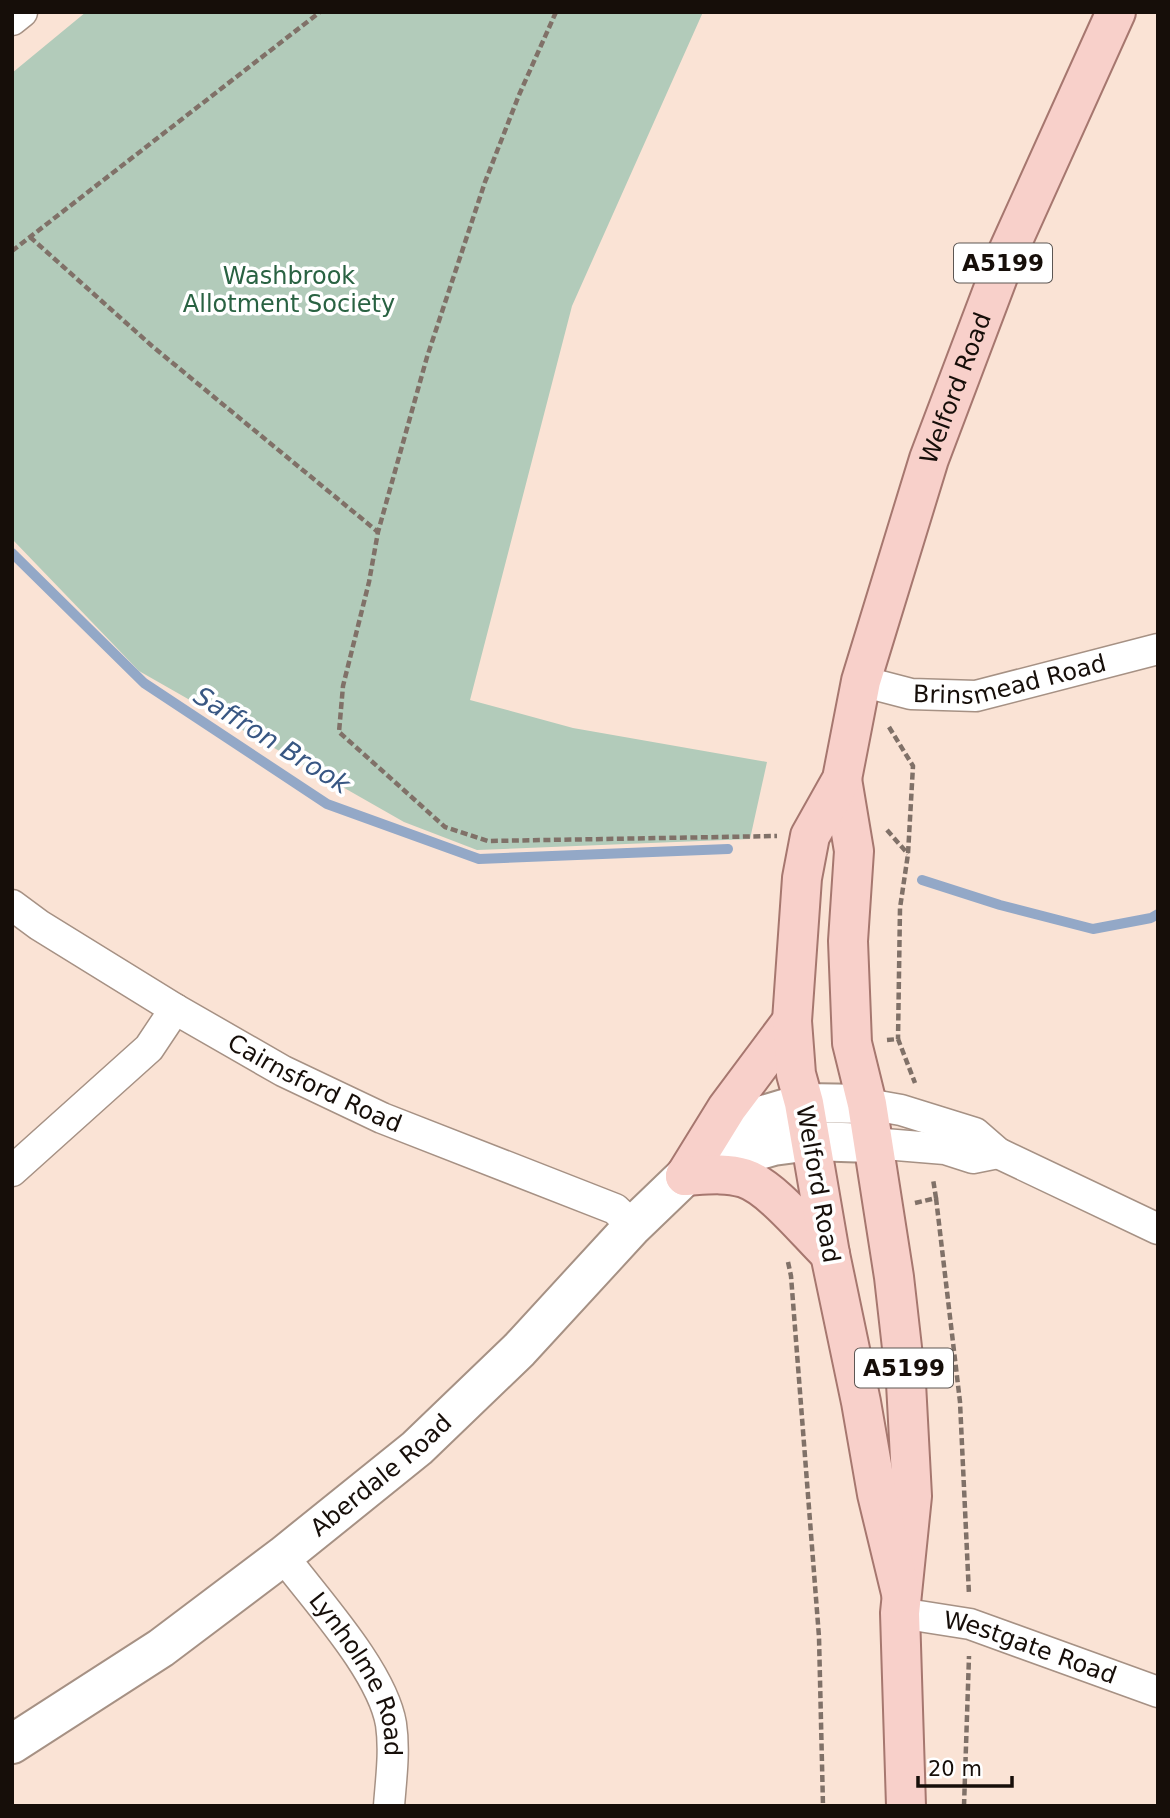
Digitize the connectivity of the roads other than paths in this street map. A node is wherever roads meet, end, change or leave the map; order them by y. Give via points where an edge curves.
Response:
1 (22, 12) edge
2 (1116, 12) edge
3 (12, 20) edge
4 (1158, 649) edge
5 (861, 681) junction
6 (842, 779) junction
7 (12, 905) edge
8 (175, 1009) junction
9 (792, 1021) junction
10 (804, 1103) junction
11 (867, 1104) junction
12 (811, 1141) junction
13 (872, 1143) junction
14 (998, 1153) junction
15 (697, 1168) junction
16 (12, 1171) edge
17 (633, 1227) junction
18 (1158, 1229) edge
19 (830, 1254) junction
20 (283, 1556) junction
21 (901, 1603) junction
22 (1158, 1692) edge
23 (12, 1744) edge
24 (389, 1806) edge
25 (906, 1806) edge

1 - 3 street
2 - 5 main road, Welford Road / A5199 via 1005,258 929,459
4 - 5 street, Brinsmead Road via 976,696 911,694
5 - 6 main road, Welford Road / A5199
6 - 9 main road, Welford Road / A5199 via 810,836 801,891
6 - 11 main road, Welford Road / A5199 via 854,851 848,941 852,1043
7 - 8 street, Cairnsford Road
8 - 16 street via 149,1048
8 - 17 street, Cairnsford Road via 283,1071 382,1118 615,1209
9 - 10 main road, Welford Road / A5199 via 796,1074
9 - 15 main road via 727,1108
10 - 11 street, Aberdale Road
10 - 12 main road, Welford Road / A5199
10 - 15 street, Aberdale Road via 750,1119 721,1138
11 - 13 main road, Welford Road / A5199
11 - 14 street via 954,1125 975,1133
12 - 13 street
12 - 15 street via 773,1146
12 - 19 main road, Welford Road / A5199
13 - 14 street via 945,1149 972,1158
13 - 21 main road, Welford Road / A5199 via 906,1383 912,1496
14 - 18 street
15 - 17 street, Aberdale Road
15 - 19 main road via 747,1178 772,1194
17 - 20 street, Aberdale Road via 472,1397 417,1448
19 - 21 main road, Welford Road / A5199
20 - 23 street, Aberdale Road via 161,1648
20 - 24 street, Lynholme Road via 364,1662 386,1703 393,1740
21 - 22 street, Westgate Road
21 - 25 main road, Welford Road / A5199

